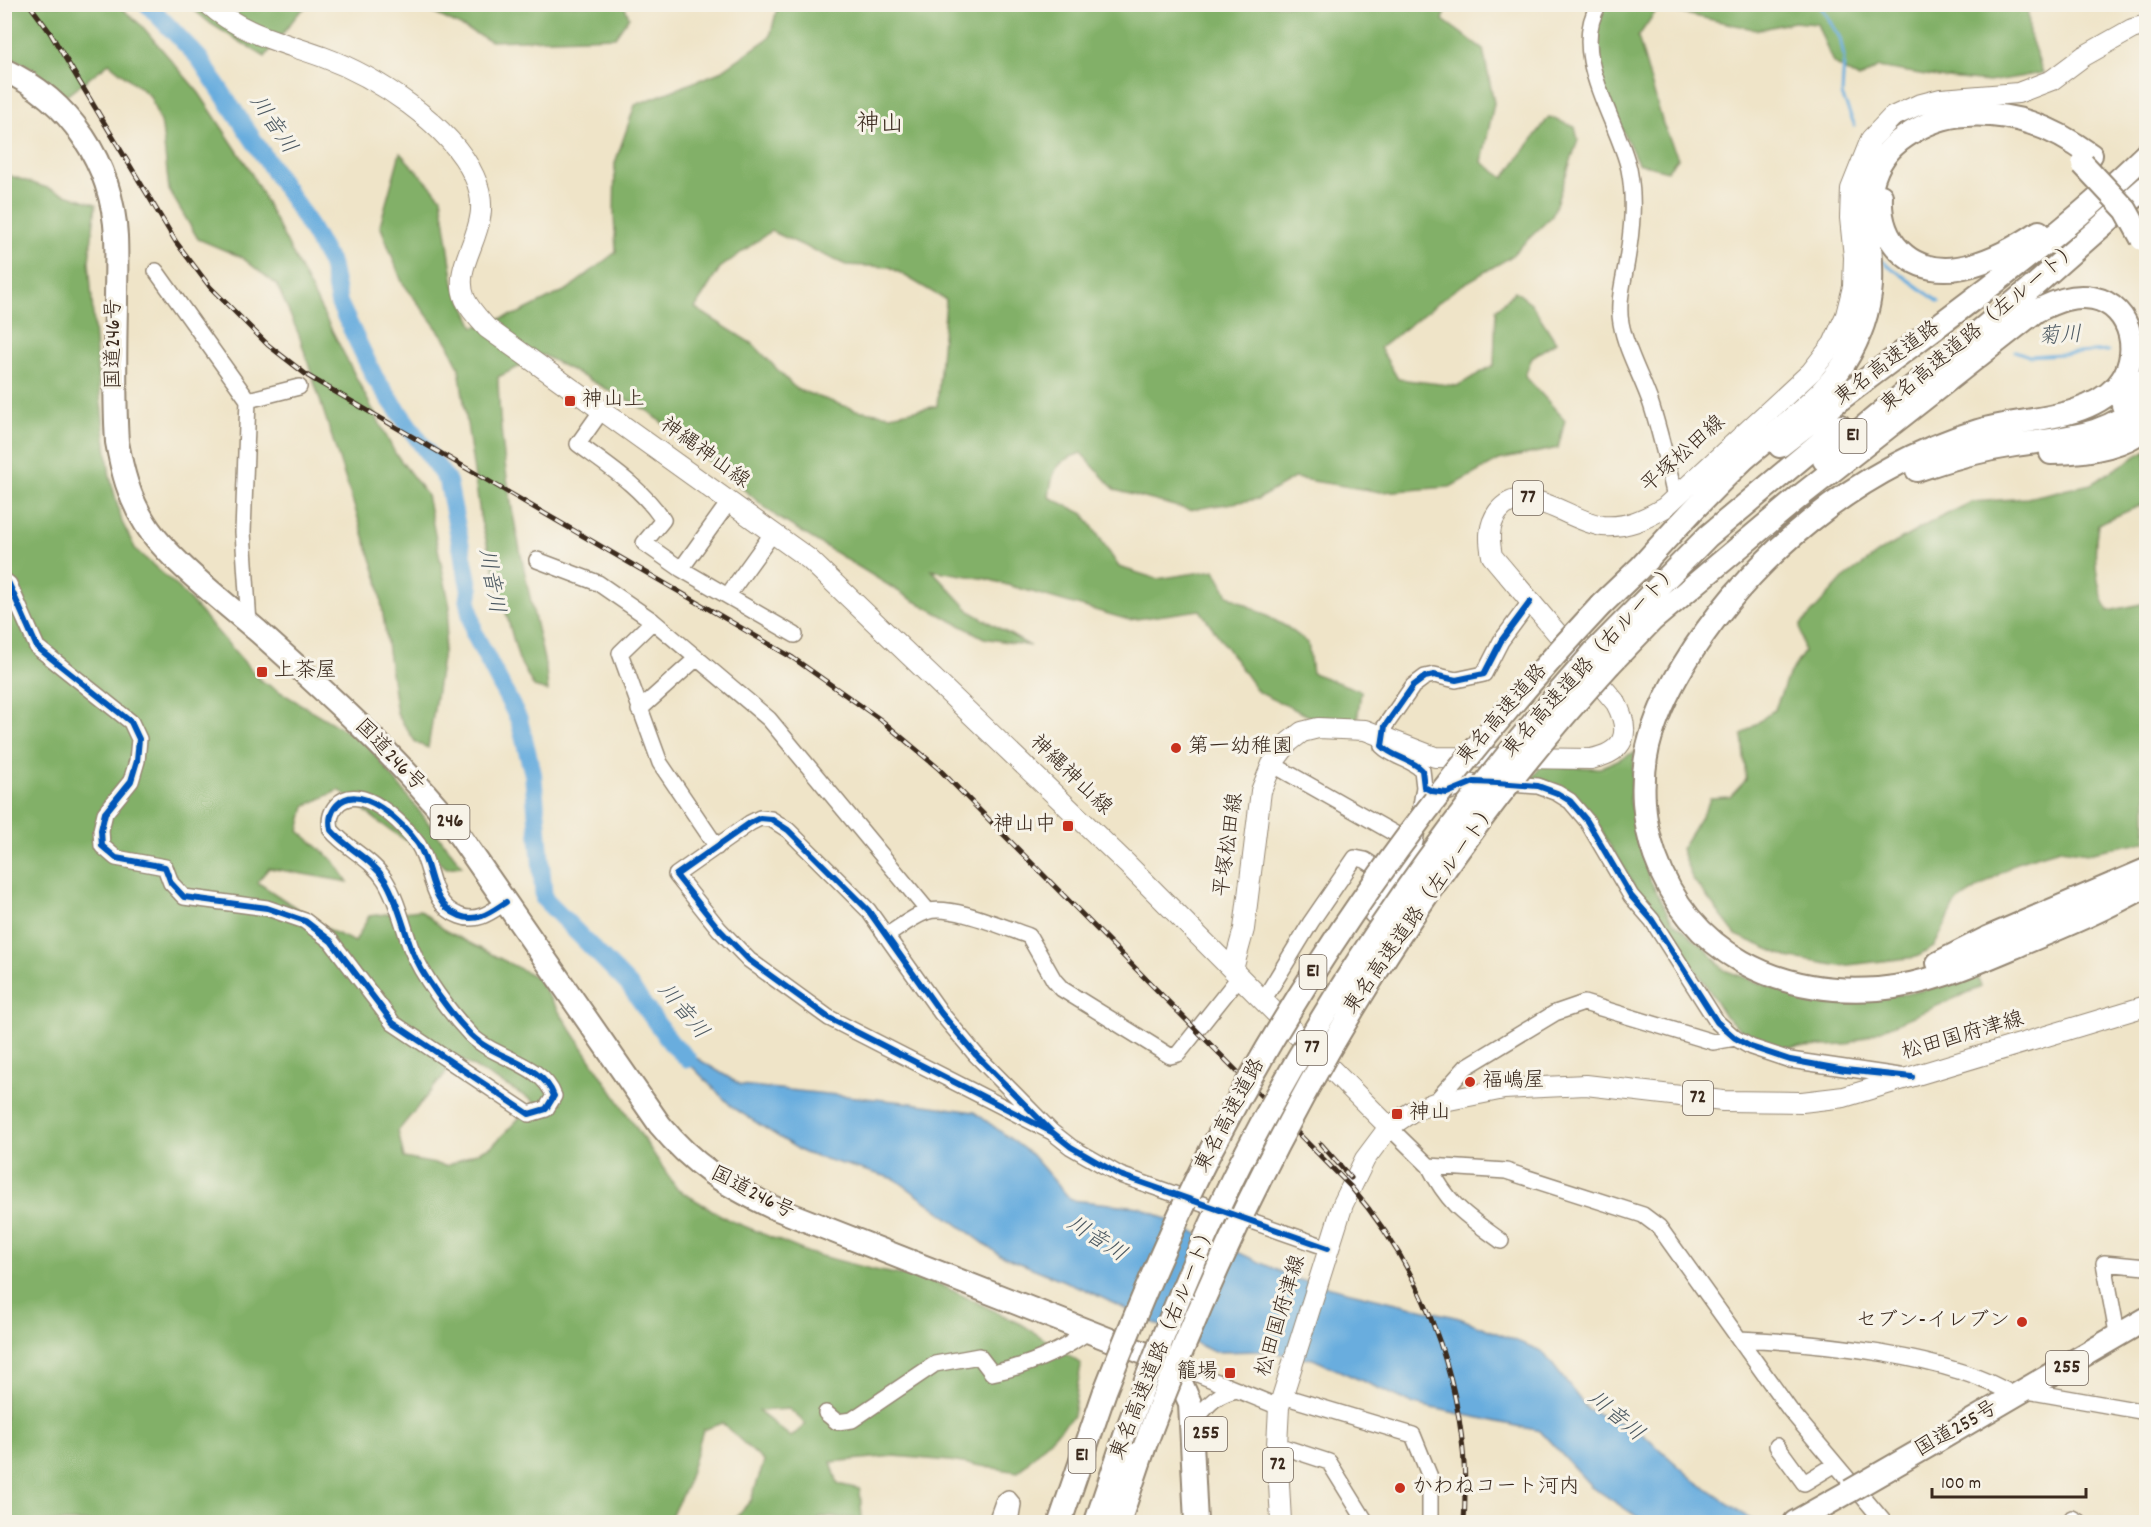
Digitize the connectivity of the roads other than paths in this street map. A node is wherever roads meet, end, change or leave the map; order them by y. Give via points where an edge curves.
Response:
1 (208, 4) edge
2 (1599, 4) edge
3 (2146, 25) edge
4 (4, 70) edge
5 (2146, 142) edge
6 (2146, 154) edge
7 (2087, 159) junction
8 (2146, 188) edge
9 (2108, 222) junction
10 (2145, 237) edge
11 (156, 271) dead end
12 (2146, 380) edge
13 (299, 387) dead end
14 (248, 400) junction
15 (2146, 400) edge
16 (602, 410) junction
17 (2146, 428) edge
18 (1928, 451) junction
19 (1961, 456) junction
20 (1676, 497) junction
21 (729, 502) junction
22 (772, 534) junction
23 (537, 560) dead end
24 (681, 569) junction
25 (1638, 570) junction
26 (4, 580) edge
27 (728, 595) junction
28 (1530, 602) junction
29 (653, 621) junction
30 (1650, 622) junction
31 (249, 624) junction
32 (795, 635) dead end
33 (697, 658) junction
34 (1602, 658) junction
35 (639, 710) junction
36 (1384, 736) junction
37 (1272, 764) junction
38 (1424, 787) junction
39 (1414, 844) junction
40 (717, 847) junction
41 (2146, 870) edge
42 (1396, 880) junction
43 (2146, 886) edge
44 (506, 902) junction
45 (928, 911) junction
46 (1372, 915) dead end
47 (886, 936) junction
48 (1237, 972) junction
49 (1264, 999) junction
50 (2146, 1006) edge
51 (1735, 1038) junction
52 (1912, 1077) junction
53 (1434, 1103) junction
54 (1389, 1127) junction
55 (1052, 1132) junction
56 (1429, 1166) junction
57 (1501, 1241) dead end
58 (1327, 1252) junction
59 (2146, 1267) edge
60 (2146, 1319) edge
61 (2146, 1324) edge
62 (1090, 1330) junction
63 (2118, 1338) junction
64 (1739, 1339) junction
65 (1164, 1361) junction
66 (1238, 1390) junction
67 (2021, 1394) junction
68 (1283, 1395) junction
69 (2146, 1412) edge
70 (826, 1413) dead end
71 (1198, 1417) junction
72 (1277, 1444) junction
73 (1777, 1446) dead end
74 (1834, 1465) junction
75 (1880, 1521) edge
76 (996, 1522) edge
77 (1010, 1522) edge
78 (1060, 1522) edge
79 (1096, 1522) edge
80 (1119, 1522) edge
81 (1181, 1522) edge
82 (1196, 1522) edge
83 (1209, 1522) edge
84 (1281, 1522) edge
85 (1366, 1522) edge
86 (1430, 1522) edge
87 (1795, 1522) edge

1 - 16 main road, 神縄神山線 via 256,35 366,77 431,123 460,152 481,196 482,216 461,277 465,297 487,328
2 - 20 street via 1590,22 1593,73 1619,135 1631,183 1633,220 1620,318 1651,404
3 - 20 main road, 平塚松田線 / 77 via 2084,56 2052,80 2019,93 1941,99 1918,105 1885,124 1871,139 1851,189 1853,287 1833,344 1811,372
4 - 31 highway, 国道246号 / 246 via 46,95 70,117 99,163 109,191 116,234 117,441 132,498 146,525 169,551
5 - 7 highway via 2045,227 1993,259 1973,265 1930,268 1909,260 1884,226 1881,189 1889,168 1901,152 1926,136 1955,127 2014,128
6 - 25 highway, 東名高速道路 / E1 via 2008,272 1742,477
7 - 10 highway, bridge
7 - 25 highway via 2073,141 2035,123 1987,114 1952,116 1922,126 1893,144 1879,162 1869,188 1871,286 1858,340 1844,364 1809,402 1703,498
8 - 9 highway, E1
9 - 30 highway, 東名高速道路（左ルート） / E1 via 1792,487
9 - 34 highway, 東名高速道路（右ルート） / E1 via 1774,479 1708,536
11 - 14 street
12 - 18 highway via 2123,405 2086,423 2010,432
13 - 14 street
14 - 31 street via 243,532
15 - 19 highway via 2112,426 2090,433
16 - 21 main road, 神縄神山線
16 - 24 street via 578,444 651,502 663,520 644,543
17 - 19 highway via 2123,441 2086,451
18 - 30 highway via 1978,431 2065,413 2102,398 2117,387 2128,372 2132,354 2129,330 2118,311 2098,299 2084,297 2068,298 2036,311 1799,497
18 - 43 highway via 1849,491 1790,539 1731,600 1684,664 1662,704 1648,748 1643,795 1645,820 1661,872 1675,900 1715,945 1738,961 1792,983 1849,990 1904,985 1962,968 2069,924
19 - 41 highway via 1884,484 1828,522 1771,575 1715,641 1675,708 1660,749 1658,818 1673,867 1702,915 1745,951 1794,972 1849,978 1903,973 1941,962 1987,938
20 - 28 main road, 平塚松田線 / 77 via 1646,519 1605,526 1580,521 1528,498 1505,505 1491,527 1488,540 1492,556
21 - 22 main road, 神縄神山線
21 - 24 street
22 - 27 street
22 - 48 main road, 神縄神山線 via 809,559
23 - 29 street via 598,583
24 - 27 street
25 - 78 highway, 東名高速道路 / E1, bridge via 1601,605 1461,763 1314,971 1211,1150 1169,1236 1105,1391
26 - 44 street via 37,647 131,722 139,739 131,781 105,813 102,846 116,858 165,867 171,883 184,897 267,908 305,921 331,941 393,1023 529,1114 546,1109 554,1096 550,1085 472,1036 428,980 386,881 372,863 331,830 330,814 350,796 378,805 419,845 440,902 460,916 481,917
27 - 32 street
28 - 36 street via 1501,641 1484,674 1456,680 1425,677 1413,686 1385,726
28 - 36 main road, 平塚松田線 / 77 via 1616,703 1624,718 1625,733 1620,745 1609,755 1591,759 1435,757
29 - 33 street
29 - 35 street via 620,653
30 - 34 highway, 東名高速道路（左ルート） / E1
31 - 44 highway, 国道246号 / 246 via 414,778
33 - 35 street
33 - 45 street via 769,719
34 - 79 highway, 東名高速道路（右ルート） / E1, bridge via 1497,765 1441,837 1340,988 1288,1076 1219,1208 1178,1299
34 - 80 highway, 東名高速道路（左ルート） / E1, bridge via 1553,729 1467,838 1353,1008 1302,1096 1197,1308
35 - 40 street via 660,763
36 - 37 main road, 平塚松田線 / 77 via 1365,730 1318,728 1302,732 1289,742
36 - 38 street via 1382,746 1389,753 1414,762 1422,770
37 - 39 street
37 - 48 main road, 平塚松田線 / 77 via 1257,808
38 - 39 street
38 - 51 street via 1447,793 1474,782 1538,786 1570,801 1587,821 1717,1022
39 - 42 street via 1413,854
40 - 47 street via 760,818 771,819 788,830 868,910
40 - 55 street via 676,875 718,929 749,960 829,1018
42 - 46 street
42 - 49 street via 1355,858
44 - 62 highway, 国道246号 / 246 via 660,1125 704,1170 772,1208
45 - 47 street
45 - 48 street via 945,911 1029,936 1062,989 1170,1056 1178,1054
47 - 55 street via 976,1055
48 - 49 main road, 77
49 - 54 main road, 77
50 - 52 main road, 松田国府津線 / 72
51 - 52 street via 1790,1060
51 - 53 street via 1713,1042 1584,1003 1555,1013 1466,1067
52 - 53 main road, 松田国府津線 / 72 via 1844,1097 1802,1102 1719,1101 1586,1085 1504,1089
53 - 54 main road, 松田国府津線 / 72
54 - 56 street
54 - 58 main road, 松田国府津線 / 72 via 1353,1181
55 - 58 street via 1120,1175
56 - 57 street via 1451,1203
56 - 64 street via 1506,1171 1643,1215 1666,1235
58 - 68 main road, 松田国府津線 / 72
59 - 63 street via 2104,1263
60 - 63 highway, 国道255号 / 255
61 - 63 highway, 国道255号 / 255
62 - 65 highway, 国道246号 / 246
62 - 70 street via 1067,1348 1006,1370 992,1373 979,1356 935,1364 852,1420 837,1422
63 - 67 highway, 国道255号 / 255
64 - 67 street via 1852,1349 1935,1365
64 - 74 street
65 - 66 street
65 - 71 highway
65 - 81 highway via 1177,1405
66 - 68 street
66 - 71 street via 1215,1397
67 - 69 street
67 - 87 highway, 国道255号 / 255, bridge
68 - 72 main road, 松田国府津線 / 72
68 - 86 street via 1413,1436 1430,1477
71 - 82 highway
71 - 83 highway, 255 via 1207,1444
72 - 84 main road, 松田国府津線 / 72
72 - 85 street via 1329,1462
73 - 74 street via 1804,1483
74 - 75 street
76 - 77 street via 1008,1498 1013,1502

